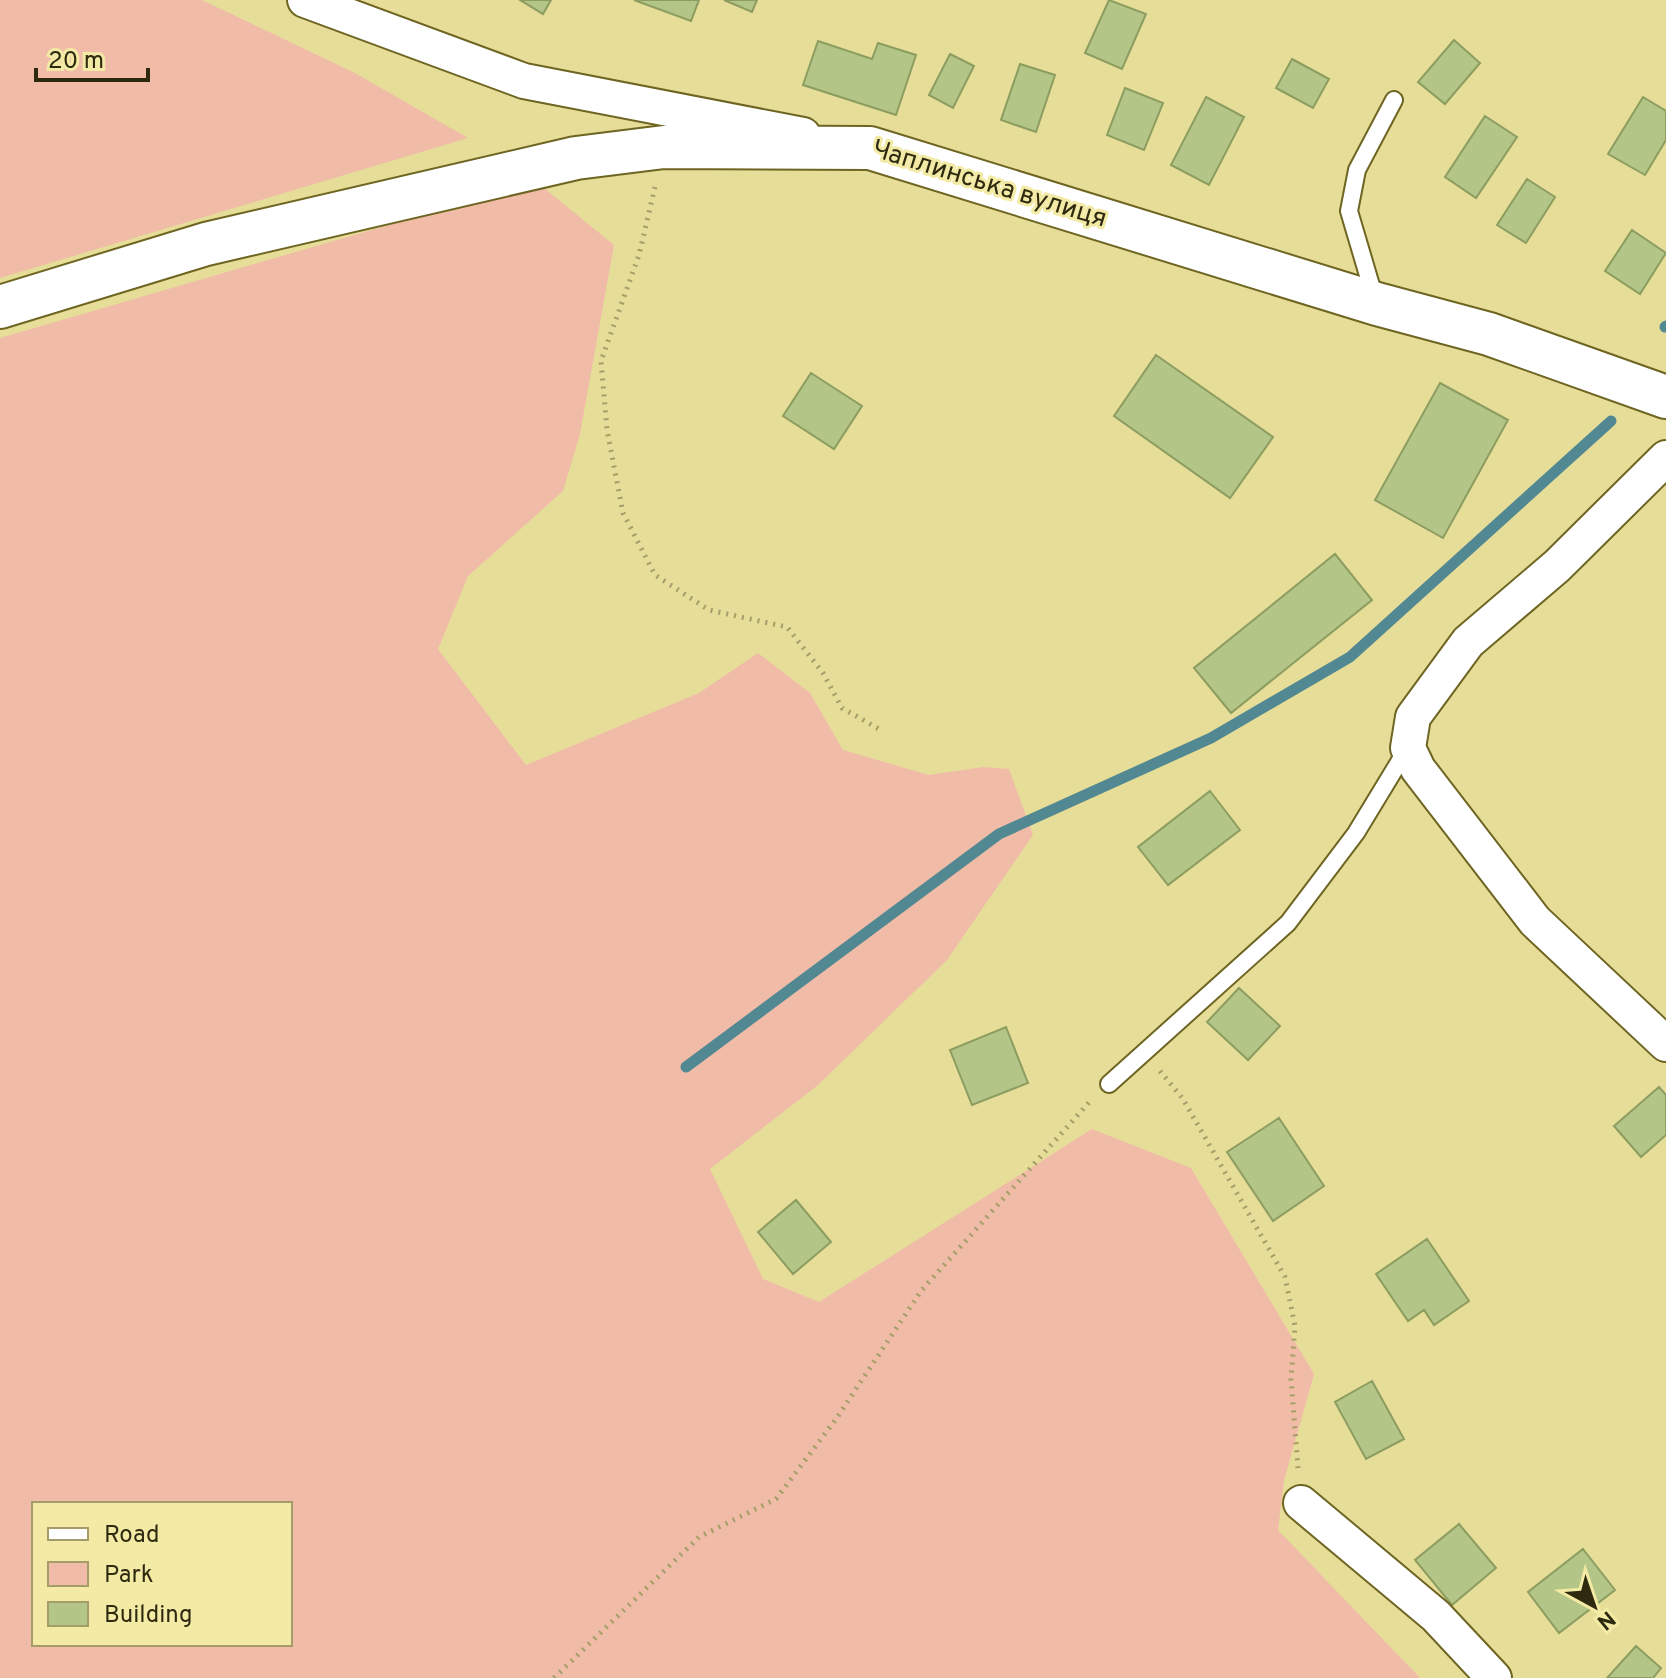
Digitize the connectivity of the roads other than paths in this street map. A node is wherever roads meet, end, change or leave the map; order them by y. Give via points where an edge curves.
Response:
1 (305, 0) edge
2 (1394, 100) dead end
3 (870, 148) junction
4 (1377, 304) junction
5 (0, 307) edge
6 (1666, 397) edge
7 (1666, 458) edge
8 (1408, 748) junction
9 (1666, 1044) edge
10 (1109, 1084) road end
11 (1301, 1503) road end
12 (1494, 1678) edge

1 - 3 street, Чаплинська вулиця via 524,81
2 - 4 lane via 1357,170 1349,211
3 - 4 street, Чаплинська вулиця
3 - 5 street via 664,147 576,158 206,244
4 - 6 street, Чаплинська вулиця via 1489,334
7 - 8 street via 1557,566 1468,642 1413,717
8 - 9 street via 1418,769 1535,921
8 - 10 lane via 1356,833 1288,923
11 - 12 street via 1436,1616

